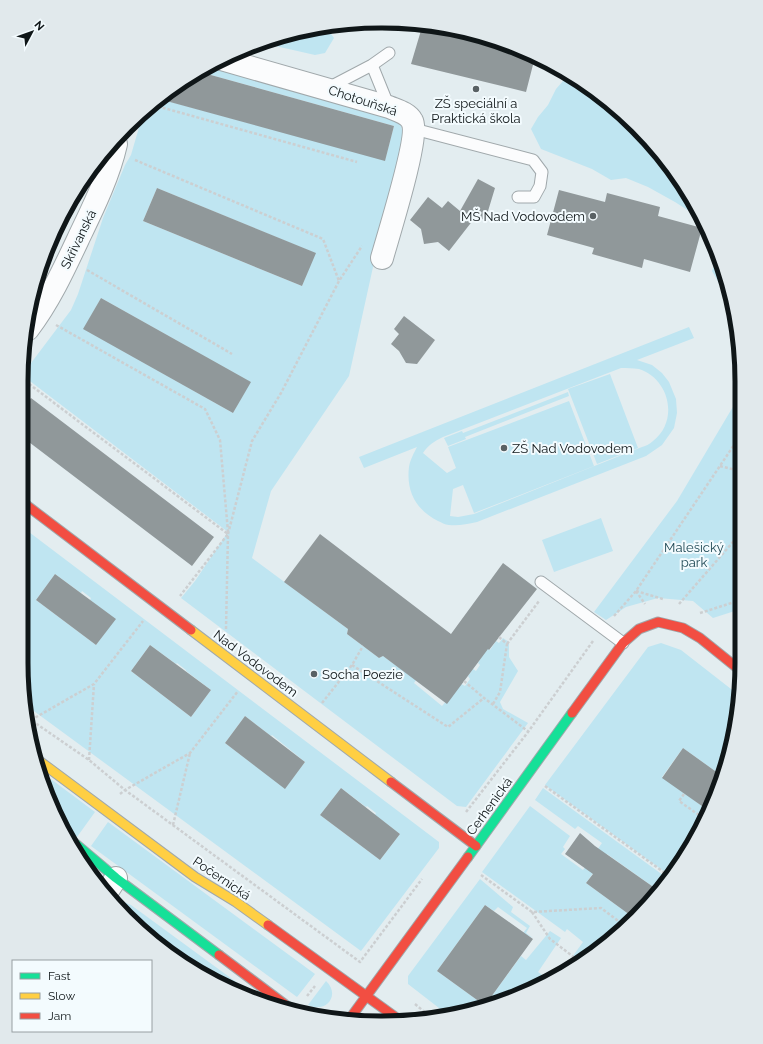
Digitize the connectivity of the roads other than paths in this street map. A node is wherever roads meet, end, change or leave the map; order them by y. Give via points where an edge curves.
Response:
1 (389, 53) dead end
2 (231, 62) edge
3 (372, 65) junction
4 (328, 88) junction
5 (389, 107) junction
6 (414, 129) junction
7 (116, 148) edge
8 (518, 197) dead end
9 (382, 258) dead end
10 (34, 321) edge
11 (28, 506) edge
12 (545, 585) road end
13 (623, 643) junction
14 (735, 666) edge
15 (43, 764) edge
16 (476, 846) junction
17 (87, 858) edge
18 (112, 885) edge
19 (366, 996) junction
20 (279, 1000) edge
21 (353, 1015) edge
22 (393, 1016) edge

1 - 3 lane
2 - 4 street, Chotouňská
3 - 4 lane
3 - 5 lane
4 - 5 street, Chotouňská
5 - 6 street, Chotouňská via 412,120
6 - 8 lane via 533,160 542,172 540,186 534,197
6 - 9 street via 406,176
7 - 10 street, Skřivanská via 69,260
11 - 16 street, Nad Vodovodem
12 - 13 lane
13 - 14 street, Cerhenická via 639,630 658,622 683,628
13 - 16 street, Cerhenická
15 - 19 street, Počernická via 195,877 236,902
16 - 19 street, Cerhenická
17 - 18 street
18 - 20 street
19 - 21 street, Cerhenická
19 - 22 street, Počernická

